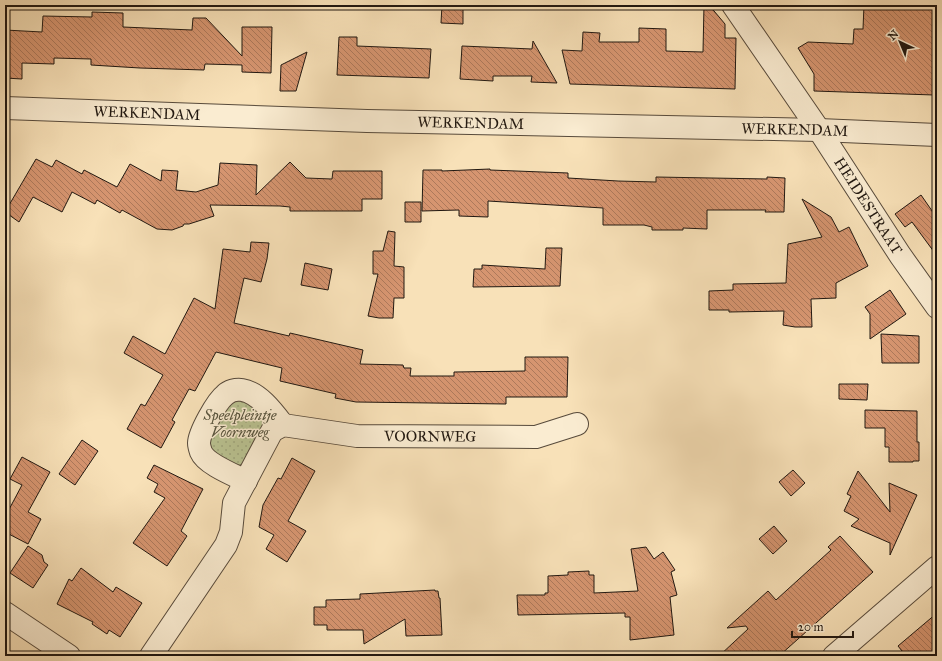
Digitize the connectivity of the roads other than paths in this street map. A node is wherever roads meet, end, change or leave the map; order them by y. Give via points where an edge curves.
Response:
1 (733, 5) edge
2 (5, 108) edge
3 (820, 130) junction
4 (937, 135) edge
5 (937, 307) edge
6 (577, 424) dead end
7 (283, 425) junction
8 (246, 481) junction
9 (937, 567) edge
10 (5, 613) edge
11 (69, 656) edge
12 (151, 656) edge
13 (834, 656) edge

1 - 3 street, HEIDESTRAAT
2 - 3 street, WERKENDAM via 368,121
3 - 4 street, WERKENDAM
3 - 5 street, HEIDESTRAAT via 900,255
6 - 7 street, VOORNWEG via 536,437 357,436
7 - 8 street via 272,431
7 - 8 street via 268,405 249,393 233,390 219,401 201,434 200,451 205,458
8 - 12 street via 234,503 231,532 226,545
9 - 13 street
10 - 11 street

